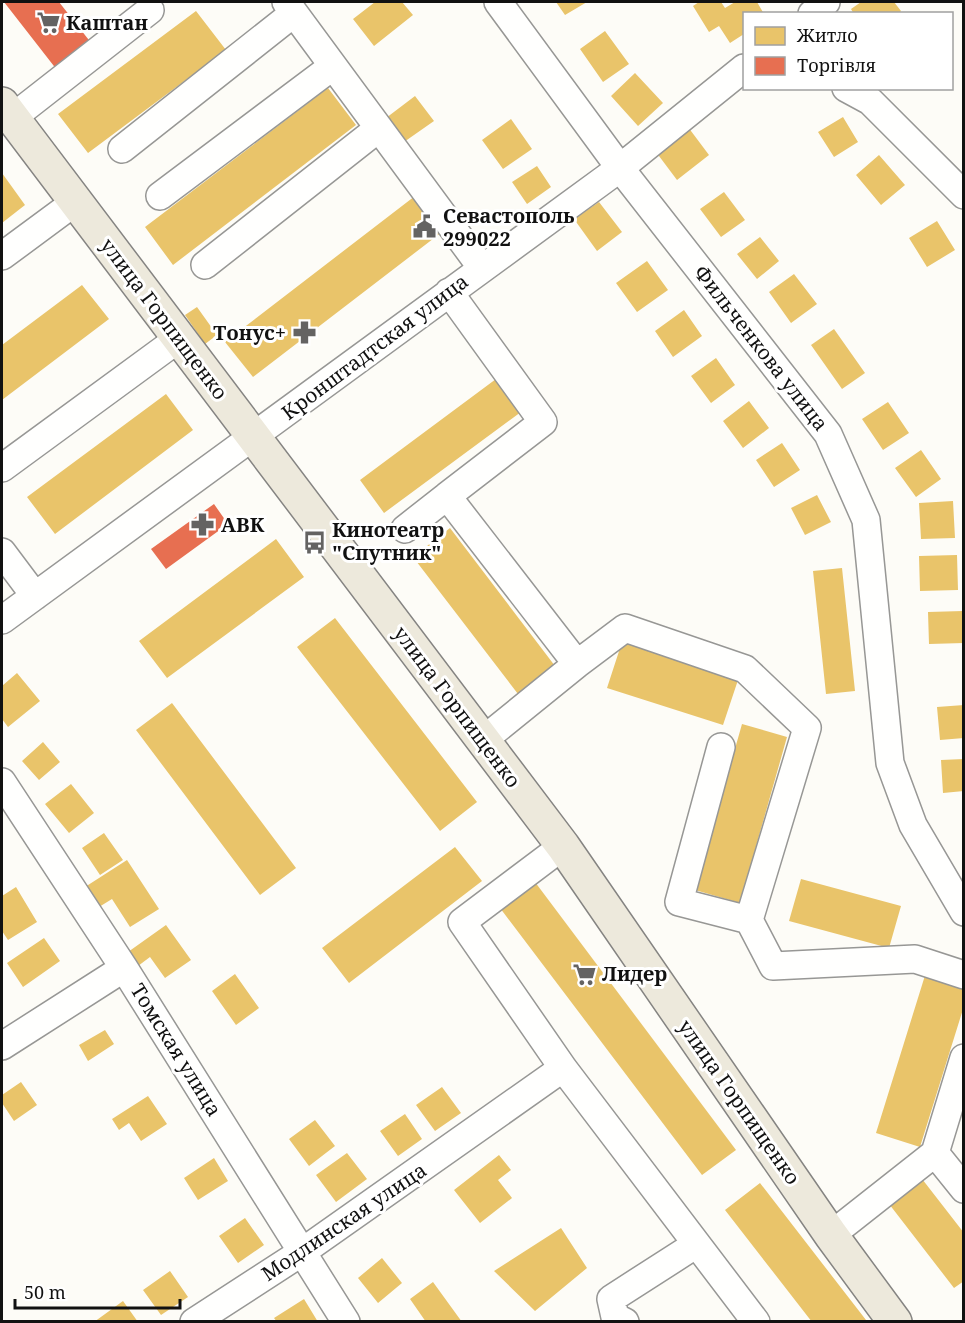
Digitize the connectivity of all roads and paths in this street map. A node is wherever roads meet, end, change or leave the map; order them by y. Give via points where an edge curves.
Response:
1 (499, 2) edge
2 (826, 2) edge
3 (290, 7) edge
4 (150, 10) dead end
5 (814, 12) edge
6 (333, 66) junction
7 (743, 69) edge
8 (850, 90) edge
9 (7, 111) edge
10 (379, 128) junction
11 (122, 149) dead end
12 (620, 168) junction
13 (963, 195) edge
14 (160, 196) dead end
15 (75, 202) junction
16 (2, 255) edge
17 (205, 265) dead end
18 (482, 268) junction
19 (449, 292) junction
20 (178, 339) junction
21 (253, 438) junction
22 (2, 468) edge
23 (447, 496) junction
24 (405, 529) dead end
25 (2, 552) edge
26 (35, 596) junction
27 (2, 620) edge
28 (577, 664) junction
29 (482, 741) junction
30 (721, 747) dead end
31 (2, 782) edge
32 (562, 846) junction
33 (963, 912) edge
34 (749, 920) junction
35 (124, 968) junction
36 (963, 975) edge
37 (2, 1046) edge
38 (963, 1058) edge
39 (563, 1068) junction
40 (935, 1153) junction
41 (963, 1189) edge
42 (831, 1235) junction
43 (695, 1245) junction
44 (302, 1252) junction
45 (194, 1322) edge
46 (346, 1322) edge
47 (625, 1322) edge
48 (756, 1322) edge
49 (896, 1322) edge

1 - 12 street, Фильченкова улица
2 - 5 street
3 - 6 street
3 - 11 street
4 - 9 street
6 - 10 street
6 - 14 street
7 - 12 street, Кронштадтская улица
8 - 13 street via 870,100
9 - 15 main road, улица Горпищенко
10 - 17 street
10 - 18 street
12 - 18 street, Кронштадтская улица
12 - 33 street, Фильченкова улица via 828,434 866,520 890,763 913,825
15 - 16 street
15 - 20 main road, улица Горпищенко
18 - 19 street, Кронштадтская улица
19 - 21 street, Кронштадтская улица
19 - 23 street via 543,422
20 - 21 main road, улица Горпищенко
20 - 22 street
21 - 26 street, Кронштадтская улица
21 - 29 main road, улица Горпищенко
23 - 24 street
23 - 28 street
25 - 26 street
26 - 27 street, Кронштадтская улица
28 - 29 street
28 - 34 street via 625,628 745,669 807,728
29 - 32 main road, улица Горпищенко
30 - 34 street via 679,902
31 - 35 street, Томская улица
32 - 39 street via 462,922
32 - 42 main road, улица Горпищенко
34 - 36 street via 773,966 915,959
35 - 37 street
35 - 44 street, Томская улица
38 - 40 street
39 - 43 street
39 - 44 street, Модлинская улица
40 - 41 street
40 - 42 street
42 - 49 main road, улица Горпищенко
43 - 47 street via 611,1299 615,1317
43 - 48 street
44 - 45 street, Модлинская улица
44 - 46 street, Томская улица

